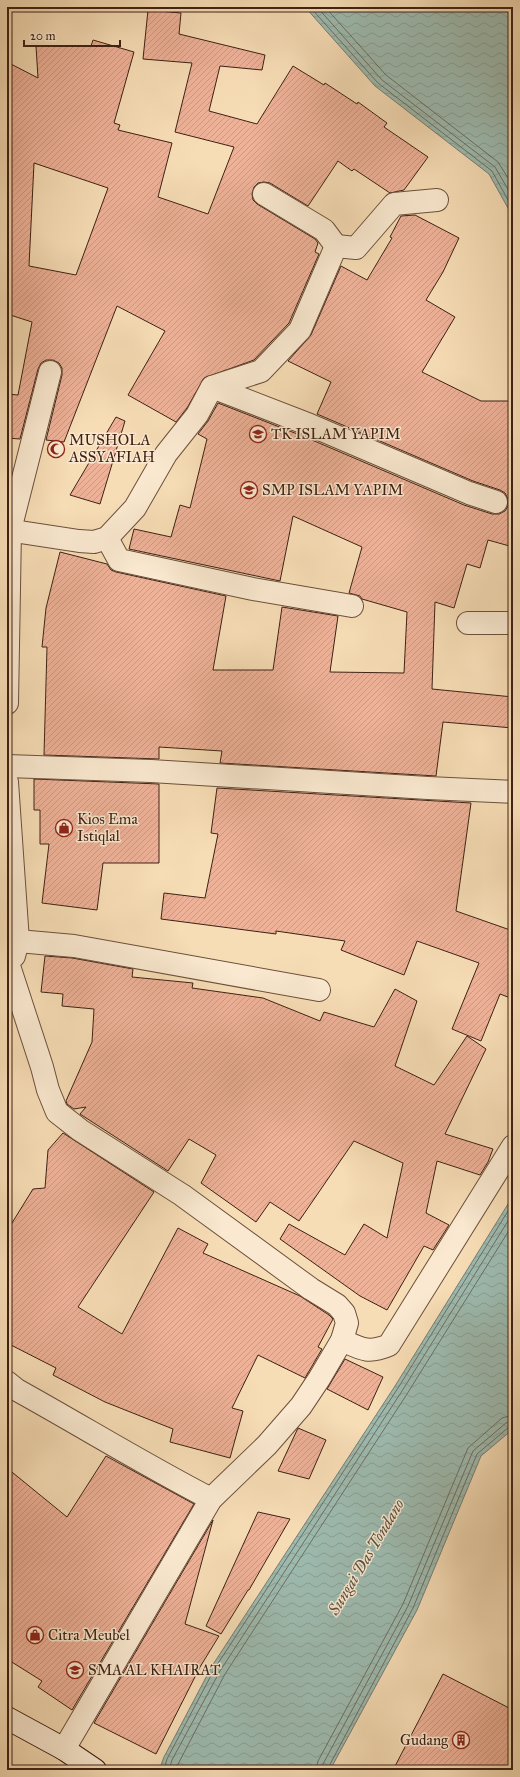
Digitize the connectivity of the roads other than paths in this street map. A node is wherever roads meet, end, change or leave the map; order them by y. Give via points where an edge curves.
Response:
1 (264, 194) dead end
2 (437, 200) dead end
3 (336, 246) junction
4 (50, 372) dead end
5 (212, 387) junction
6 (496, 502) dead end
7 (9, 530) edge
8 (108, 538) junction
9 (352, 606) dead end
10 (468, 623) dead end
11 (513, 623) edge
12 (7, 703) edge
13 (7, 766) edge
14 (7, 782) edge
15 (513, 792) edge
16 (18, 941) junction
17 (9, 970) edge
18 (319, 990) dead end
19 (513, 1146) edge
20 (342, 1340) junction
21 (7, 1382) edge
22 (211, 1499) junction
23 (7, 1718) edge
24 (64, 1749) junction
25 (95, 1770) edge

1 - 3 street via 324,230
2 - 3 street via 394,204 356,248
3 - 5 street via 300,330 261,371
4 - 7 street
5 - 6 street
5 - 8 street via 197,415 166,454 135,508
7 - 8 street via 79,541 94,542
7 - 12 street
8 - 9 street via 119,560 253,589
10 - 11 street
13 - 15 street via 144,771
14 - 16 street
16 - 17 street
16 - 18 street via 74,946
17 - 20 street via 57,1112 182,1195 311,1290 337,1305 344,1313 347,1323
19 - 20 street via 389,1345 378,1350 364,1351
20 - 22 street via 300,1406 267,1445
21 - 22 street via 163,1474
22 - 24 street
23 - 24 street
24 - 25 street

